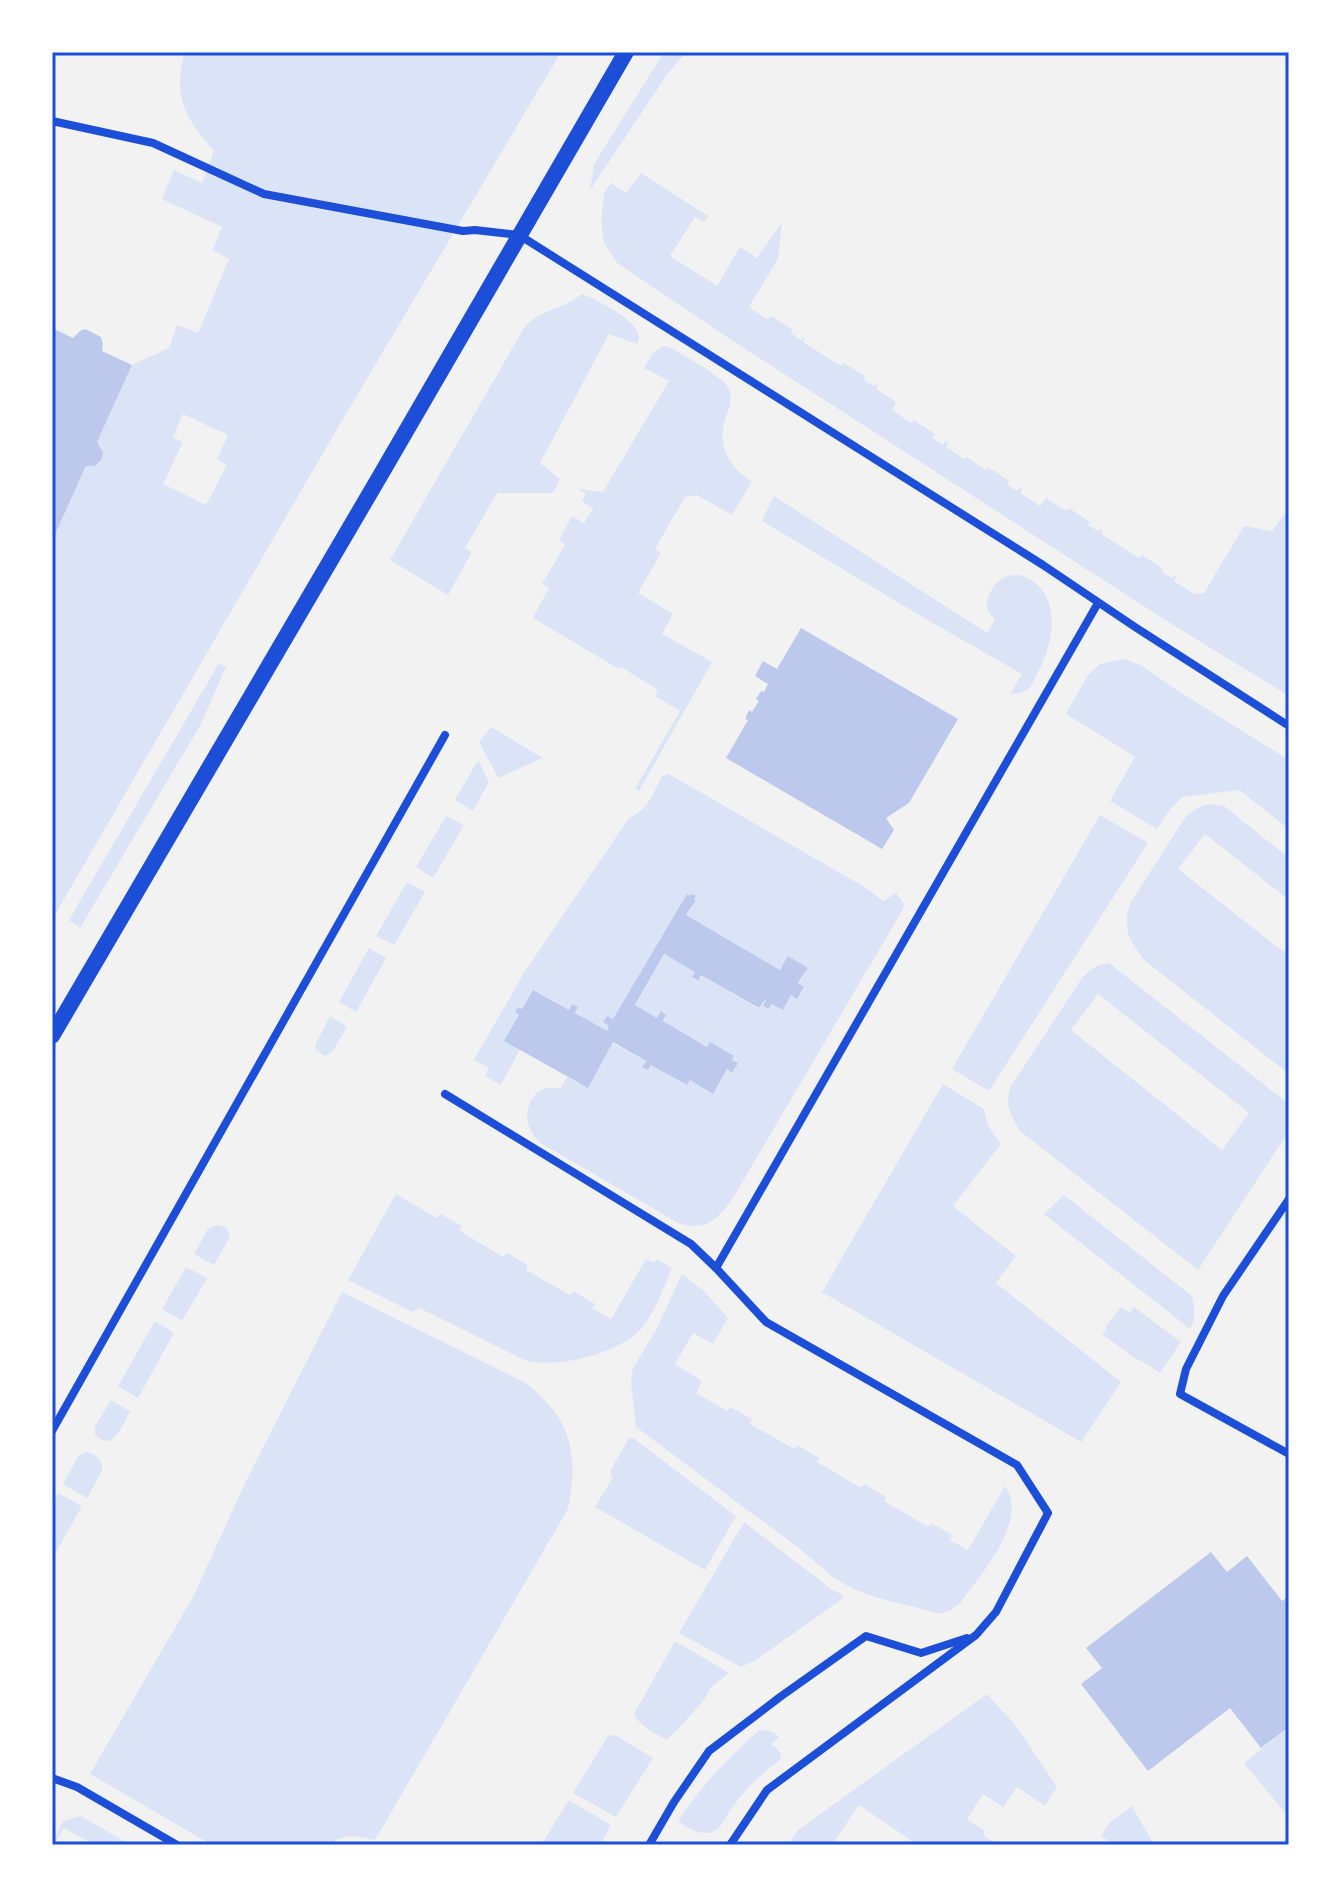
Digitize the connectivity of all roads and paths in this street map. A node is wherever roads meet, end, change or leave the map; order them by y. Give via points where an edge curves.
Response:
1 (626, 52) edge
2 (52, 121) edge
3 (519, 235) junction
4 (1098, 603) junction
5 (1289, 726) edge
6 (445, 735) dead end
7 (52, 1036) edge
8 (445, 1094) dead end
9 (1289, 1199) edge
10 (716, 1268) junction
11 (52, 1431) edge
12 (1289, 1454) edge
13 (976, 1635) junction
14 (52, 1778) edge
15 (177, 1845) edge
16 (649, 1845) edge
17 (730, 1845) edge

1 - 3 main road
2 - 3 street via 153,143 264,194 463,231
3 - 4 street
3 - 7 main road
4 - 5 street
4 - 10 street
6 - 11 street
8 - 10 street via 691,1244
9 - 12 street via 1223,1296 1186,1369 1180,1394
10 - 13 street via 766,1322 1017,1465 1048,1513 996,1612
13 - 16 street via 921,1653 866,1636 709,1751
13 - 17 street via 767,1790
14 - 15 street

